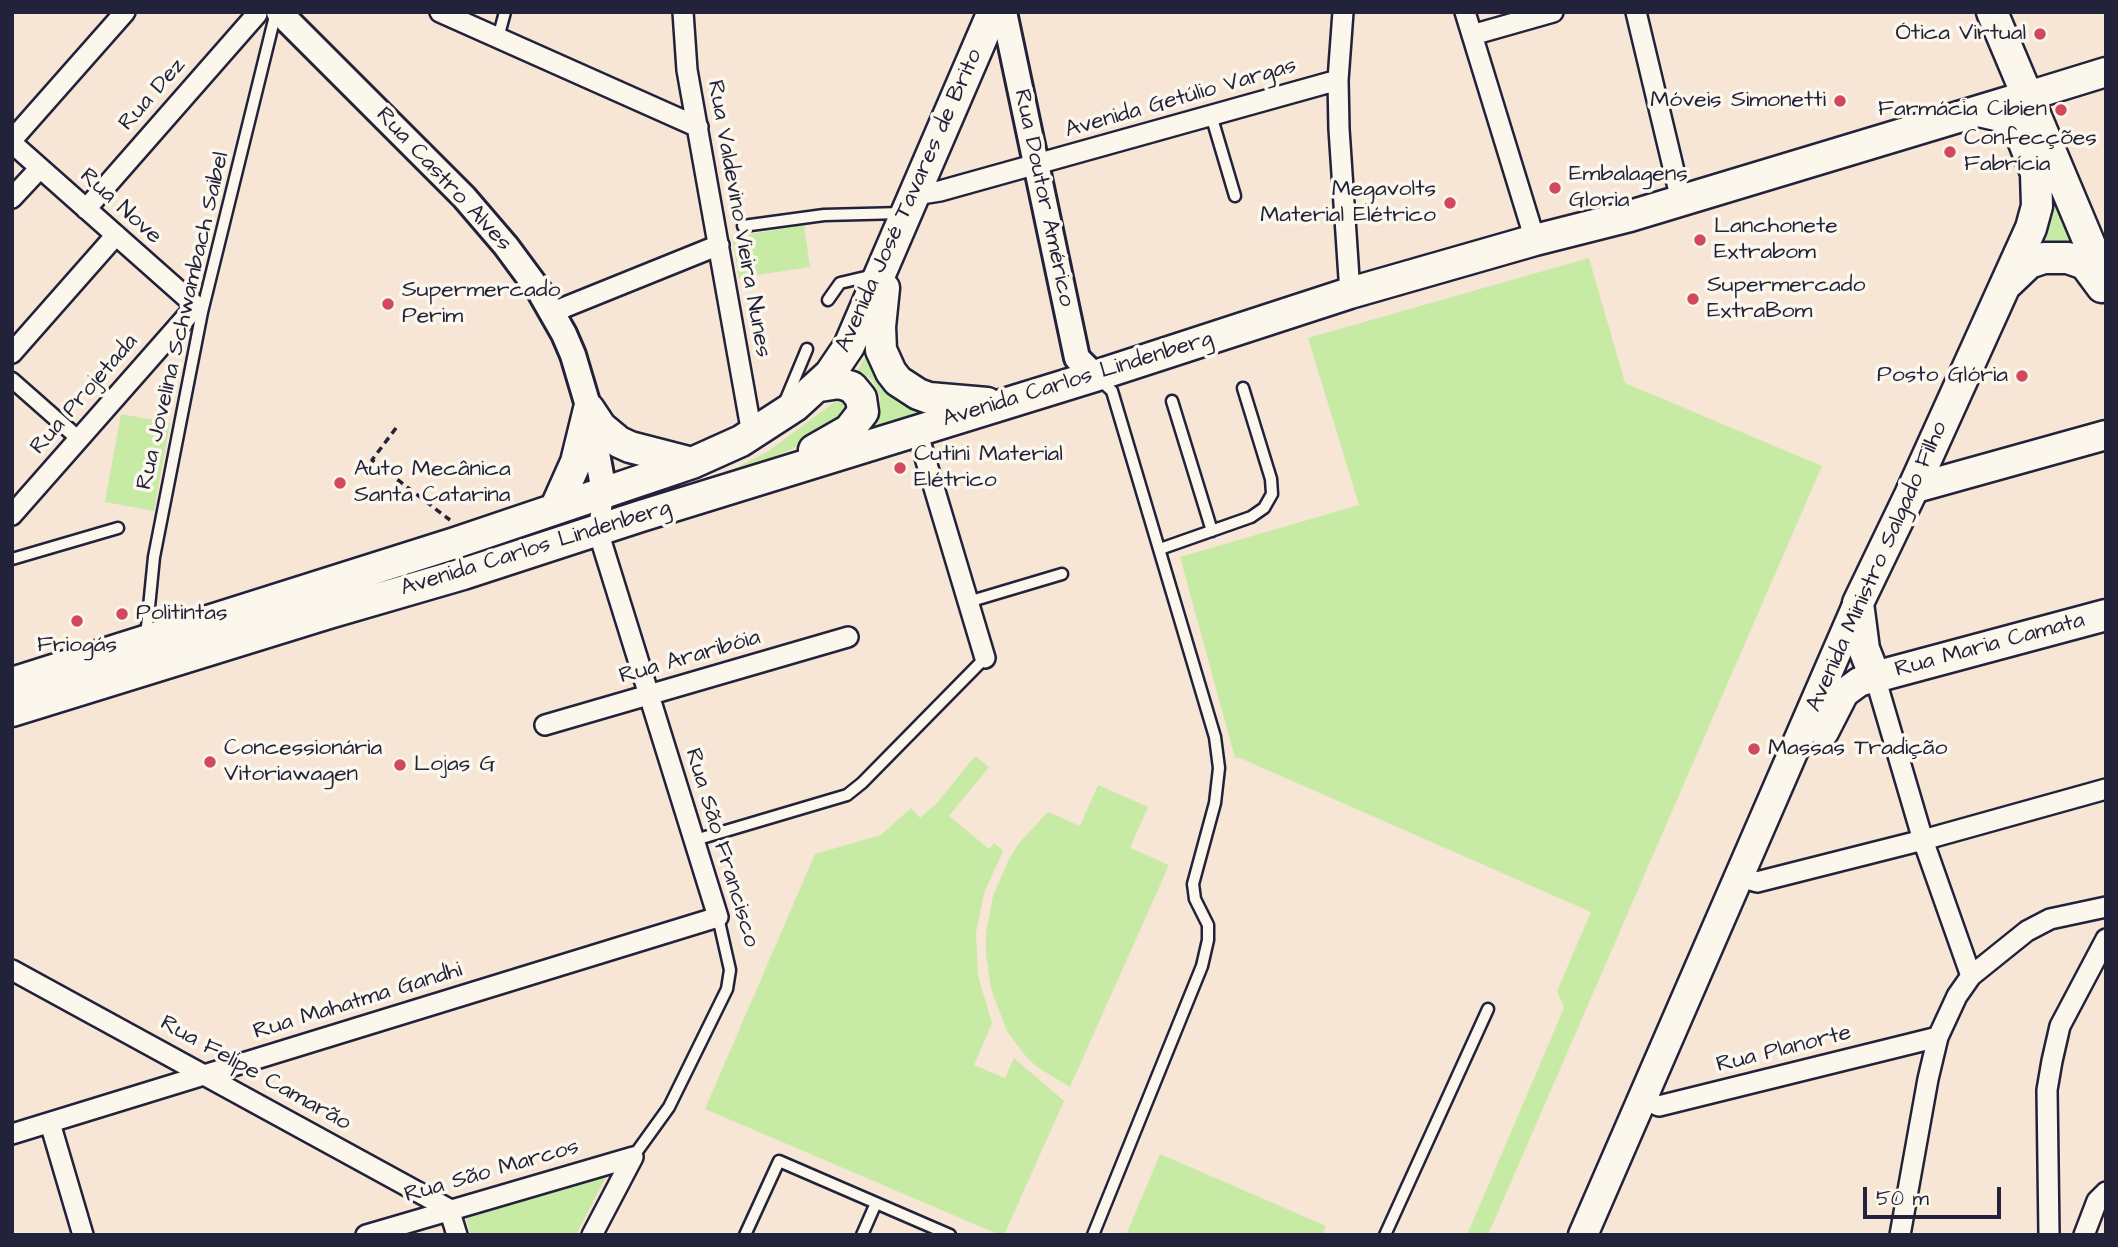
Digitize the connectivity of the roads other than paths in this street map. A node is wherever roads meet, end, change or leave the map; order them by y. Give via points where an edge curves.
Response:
1 (125, 12) edge
2 (440, 12) edge
3 (505, 12) edge
4 (682, 12) edge
5 (993, 12) edge
6 (1004, 12) edge
7 (1343, 12) edge
8 (1465, 12) edge
9 (1553, 12) edge
10 (1636, 12) edge
11 (1992, 12) edge
12 (271, 13) edge
13 (1472, 35) junction
14 (498, 38) junction
15 (2106, 72) edge
16 (1338, 80) junction
17 (2028, 96) junction
18 (1979, 111) junction
19 (1211, 116) junction
20 (698, 127) junction
21 (12, 142) edge
22 (1036, 165) junction
23 (40, 168) junction
24 (1235, 196) dead end
25 (12, 198) edge
26 (1681, 200) junction
27 (911, 204) junction
28 (86, 209) junction
29 (743, 226) dead end
30 (116, 235) junction
31 (1535, 240) junction
32 (719, 245) junction
33 (885, 265) junction
34 (2102, 265) edge
35 (2004, 286) junction
36 (1350, 293) junction
37 (2106, 294) edge
38 (828, 300) dead end
39 (195, 306) joint
40 (553, 312) junction
41 (807, 349) dead end
42 (12, 353) edge
43 (1096, 376) junction
44 (12, 380) edge
45 (820, 386) junction
46 (1243, 388) dead end
47 (1172, 401) dead end
48 (1001, 404) junction
49 (589, 409) junction
50 (778, 417) junction
51 (917, 431) junction
52 (752, 434) junction
53 (2106, 435) edge
54 (79, 439) junction
55 (692, 464) junction
56 (761, 479) junction
57 (1912, 489) junction
58 (604, 492) junction
59 (555, 509) junction
60 (12, 515) edge
61 (641, 516) junction
62 (118, 528) dead end
63 (598, 531) junction
64 (1212, 531) junction
65 (1160, 549) junction
66 (12, 559) edge
67 (1062, 574) dead end
68 (968, 602) junction
69 (1858, 603) junction
70 (2106, 615) edge
71 (848, 638) dead end
72 (146, 641) junction
73 (985, 658) joint
74 (1875, 677) junction
75 (12, 683) edge
76 (649, 695) junction
77 (12, 711) edge
78 (545, 725) dead end
79 (2106, 789) edge
80 (695, 840) junction
81 (1923, 840) junction
82 (1749, 879) junction
83 (2106, 907) edge
84 (718, 916) junction
85 (2106, 939) edge
86 (12, 970) edge
87 (1971, 975) junction
88 (1488, 1009) dead end
89 (1938, 1037) junction
90 (206, 1074) junction
91 (1651, 1102) junction
92 (50, 1123) junction
93 (12, 1134) edge
94 (633, 1157) junction
95 (2106, 1192) edge
96 (876, 1203) junction
97 (449, 1209) junction
98 (1899, 1234) edge
99 (83, 1235) edge
100 (366, 1235) edge
101 (457, 1235) edge
102 (592, 1235) edge
103 (745, 1235) edge
104 (862, 1235) edge
105 (950, 1235) edge
106 (1093, 1235) edge
107 (1385, 1235) edge
108 (1583, 1235) edge
109 (1603, 1235) edge
110 (2049, 1235) edge
111 (2084, 1235) edge

1 - 21 street
2 - 14 street
3 - 14 lane
4 - 20 street, Rua Valdevino Vieira Nunes
5 - 27 main road, Avenida José Tavares de Brito
6 - 22 street, Rua Doutor Américo
7 - 16 street
8 - 13 street
9 - 13 street
10 - 26 street
11 - 17 main road
12 - 28 street, Rua Dez
12 - 40 street, Rua Castro Alves via 464,197
12 - 72 lane, Rua Jovelina Schwambach Saibel via 202,312 154,558
13 - 31 street
14 - 20 street
15 - 17 main road, Avenida Carlos Lindenberg
16 - 19 street, Avenida Getúlio Vargas
16 - 36 street
17 - 18 main road, Avenida Carlos Lindenberg
17 - 34 main road
18 - 26 main road, Avenida Carlos Lindenberg
18 - 35 main road, Avenida Ministro Salgado Filho via 2014,124 2038,184 2035,217
19 - 22 street, Avenida Getúlio Vargas
19 - 24 lane
20 - 32 street, Rua Valdevino Vieira Nunes
21 - 23 street, Rua Nove
22 - 27 street, Avenida Getúlio Vargas via 940,191
22 - 43 street, Rua Doutor Américo via 1077,358
23 - 25 street
23 - 28 street, Rua Nove
26 - 31 main road, Avenida Carlos Lindenberg
27 - 29 lane
27 - 33 main road, Avenida José Tavares de Brito
28 - 30 street, Rua Nove
30 - 39 street, Rua Nove
30 - 42 street
31 - 36 main road, Avenida Carlos Lindenberg
32 - 40 street
32 - 52 street, Rua Valdevino Vieira Nunes
33 - 38 lane via 836,286
33 - 45 main road, Avenida José Tavares de Brito via 849,346
33 - 48 main road via 879,339 891,372 908,389 929,398
35 - 37 main road via 2029,263 2068,258 2085,264
35 - 57 main road, Avenida Ministro Salgado Filho
36 - 43 main road, Avenida Carlos Lindenberg
39 - 54 street, Rua Projetada
40 - 49 street, Rua Castro Alves via 573,355
41 - 50 lane
43 - 48 main road, Avenida Carlos Lindenberg
43 - 65 lane via 1112,391
44 - 54 street
45 - 50 main road, Avenida Carlos Lindenberg
45 - 56 main road via 839,383 852,387 863,404 859,420 844,434
46 - 64 lane via 1272,479 1272,494 1264,508 1251,517
47 - 64 lane
48 - 51 main road, Avenida Carlos Lindenberg
49 - 55 main road via 601,428 619,442
49 - 58 street, Rua Castro Alves
49 - 59 main road via 579,453
50 - 52 main road, Avenida Carlos Lindenberg
51 - 56 main road, Avenida Carlos Lindenberg
51 - 68 street
52 - 55 main road, Avenida Carlos Lindenberg
53 - 57 main road
54 - 60 street, Rua Projetada
55 - 58 main road, Avenida Carlos Lindenberg
56 - 61 main road, Avenida Carlos Lindenberg
57 - 69 main road, Avenida Ministro Salgado Filho
58 - 59 main road, Avenida Carlos Lindenberg
58 - 61 main road
58 - 63 street, Rua São Francisco
59 - 72 main road, Avenida Carlos Lindenberg
61 - 63 main road, Avenida Carlos Lindenberg
62 - 66 lane
63 - 76 street, Rua São Francisco
63 - 77 main road, Avenida Carlos Lindenberg
64 - 65 lane
65 - 106 lane via 1218,752 1218,785 1193,884 1209,940 1196,986
67 - 68 lane
68 - 73 street
69 - 74 main road via 1864,649
69 - 82 main road, Avenida Ministro Salgado Filho
70 - 74 main road, Rua Maria Camata
71 - 76 street, Rua Araribóia
72 - 75 main road, Avenida Carlos Lindenberg
73 - 80 lane via 847,795
74 - 81 street
74 - 82 main road, Avenida Ministro Salgado Filho via 1851,686 1838,700
76 - 78 street, Rua Araribóia
76 - 80 street, Rua São Francisco
79 - 81 street
80 - 84 street, Rua São Francisco
81 - 82 street
81 - 87 street
82 - 91 main road, Avenida Ministro Salgado Filho
83 - 87 street via 2038,925
84 - 90 street, Rua Mahatma Gandhi
84 - 94 lane, Rua São Francisco via 730,970 727,989 669,1107
85 - 110 street via 2060,1026 2052,1061 2047,1090
86 - 90 street, Rua Felipe Camarão
87 - 89 street
88 - 107 lane
89 - 91 street, Rua Planorte
89 - 98 street
90 - 92 street, Rua Mahatma Gandhi
90 - 97 street, Rua Felipe Camarão
91 - 108 main road, Avenida Ministro Salgado Filho
91 - 109 main road, Avenida Ministro Salgado Filho
92 - 93 street, Rua Mahatma Gandhi
92 - 99 street
94 - 97 street, Rua São Marcos
94 - 102 street, Rua São Francisco
95 - 111 street via 2096,1201
96 - 103 lane via 779,1161
96 - 104 lane
96 - 105 lane
97 - 100 street, Rua São Marcos
97 - 101 street

